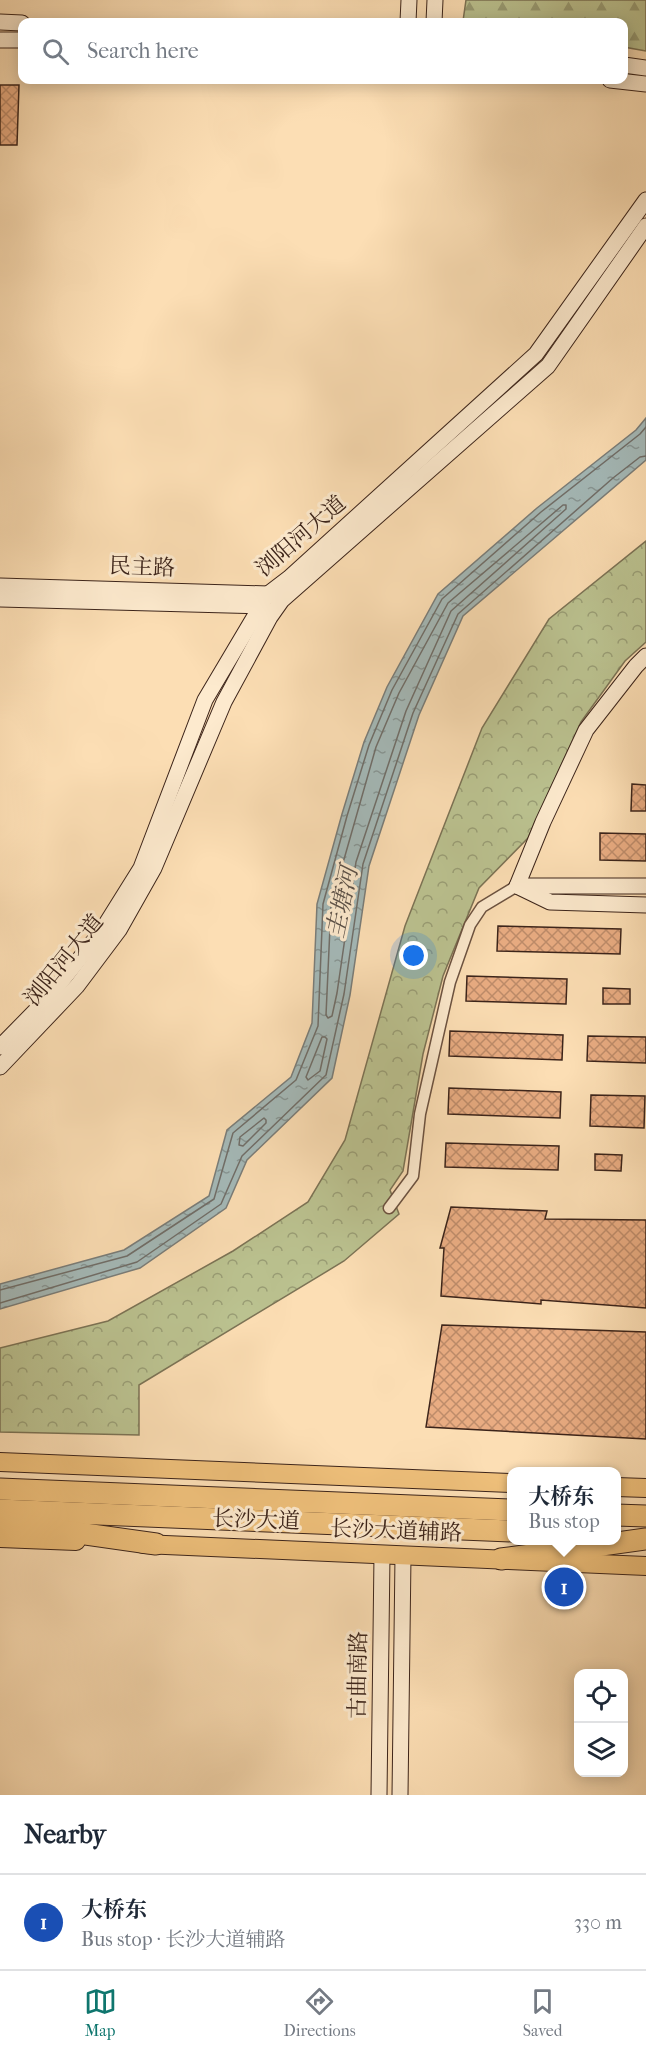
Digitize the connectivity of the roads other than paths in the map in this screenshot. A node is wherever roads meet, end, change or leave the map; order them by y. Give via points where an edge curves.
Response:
1 (410, 0) edge
2 (435, 0) edge
3 (408, 18) edge
4 (434, 18) edge
5 (0, 22) edge
6 (18, 23) edge
7 (0, 40) edge
8 (18, 40) edge
9 (628, 65) edge
10 (646, 68) edge
11 (628, 82) edge
12 (646, 84) edge
13 (646, 200) edge
14 (646, 226) edge
15 (0, 586) edge
16 (0, 599) edge
17 (270, 604) junction
18 (646, 656) edge
19 (517, 886) junction
20 (646, 886) edge
21 (646, 905) edge
22 (0, 1047) edge
23 (0, 1067) edge
24 (389, 1208) dead end
25 (0, 1462) edge
26 (507, 1483) edge
27 (0, 1485) edge
28 (621, 1487) edge
29 (646, 1488) edge
30 (0, 1489) edge
31 (36, 1491) junction
32 (0, 1510) edge
33 (507, 1510) edge
34 (621, 1515) edge
35 (646, 1516) edge
36 (0, 1522) edge
37 (507, 1531) edge
38 (621, 1536) edge
39 (0, 1538) edge
40 (646, 1538) edge
41 (621, 1542) edge
42 (156, 1544) junction
43 (598, 1545) edge
44 (382, 1555) junction
45 (403, 1556) junction
46 (501, 1559) junction
47 (646, 1566) edge
48 (379, 1795) edge
49 (400, 1795) edge

1 - 3 main road
2 - 4 main road
5 - 6 main road
7 - 8 main road
9 - 10 main road
11 - 12 main road
13 - 17 main road, 浏阳河大道 via 536,354 289,578
14 - 17 main road, 浏阳河大道 via 548,366
15 - 17 main road, 民主路
16 - 17 main road, 民主路
17 - 22 main road, 浏阳河大道 via 205,700 141,868 102,932 48,998
17 - 23 main road, 浏阳河大道 via 154,868 119,930 77,986
18 - 19 main road via 586,730
19 - 20 main road
19 - 21 main road via 550,902
19 - 24 street via 482,907 470,925 450,982 420,1114 413,1176
25 - 26 main road
27 - 31 highway
28 - 29 main road
30 - 31 highway, 长沙大道
31 - 33 highway, 长沙大道
32 - 37 highway, 长沙大道
34 - 35 highway
36 - 42 highway
38 - 40 highway
39 - 42 main road, 长沙大道辅路
40 - 41 highway
42 - 44 main road, 长沙大道辅路
43 - 46 highway
44 - 45 main road, 长沙大道辅路
44 - 48 main road, 古曲南路
45 - 46 main road, 长沙大道辅路
45 - 49 main road, 古曲南路
46 - 47 main road, 长沙大道辅路

